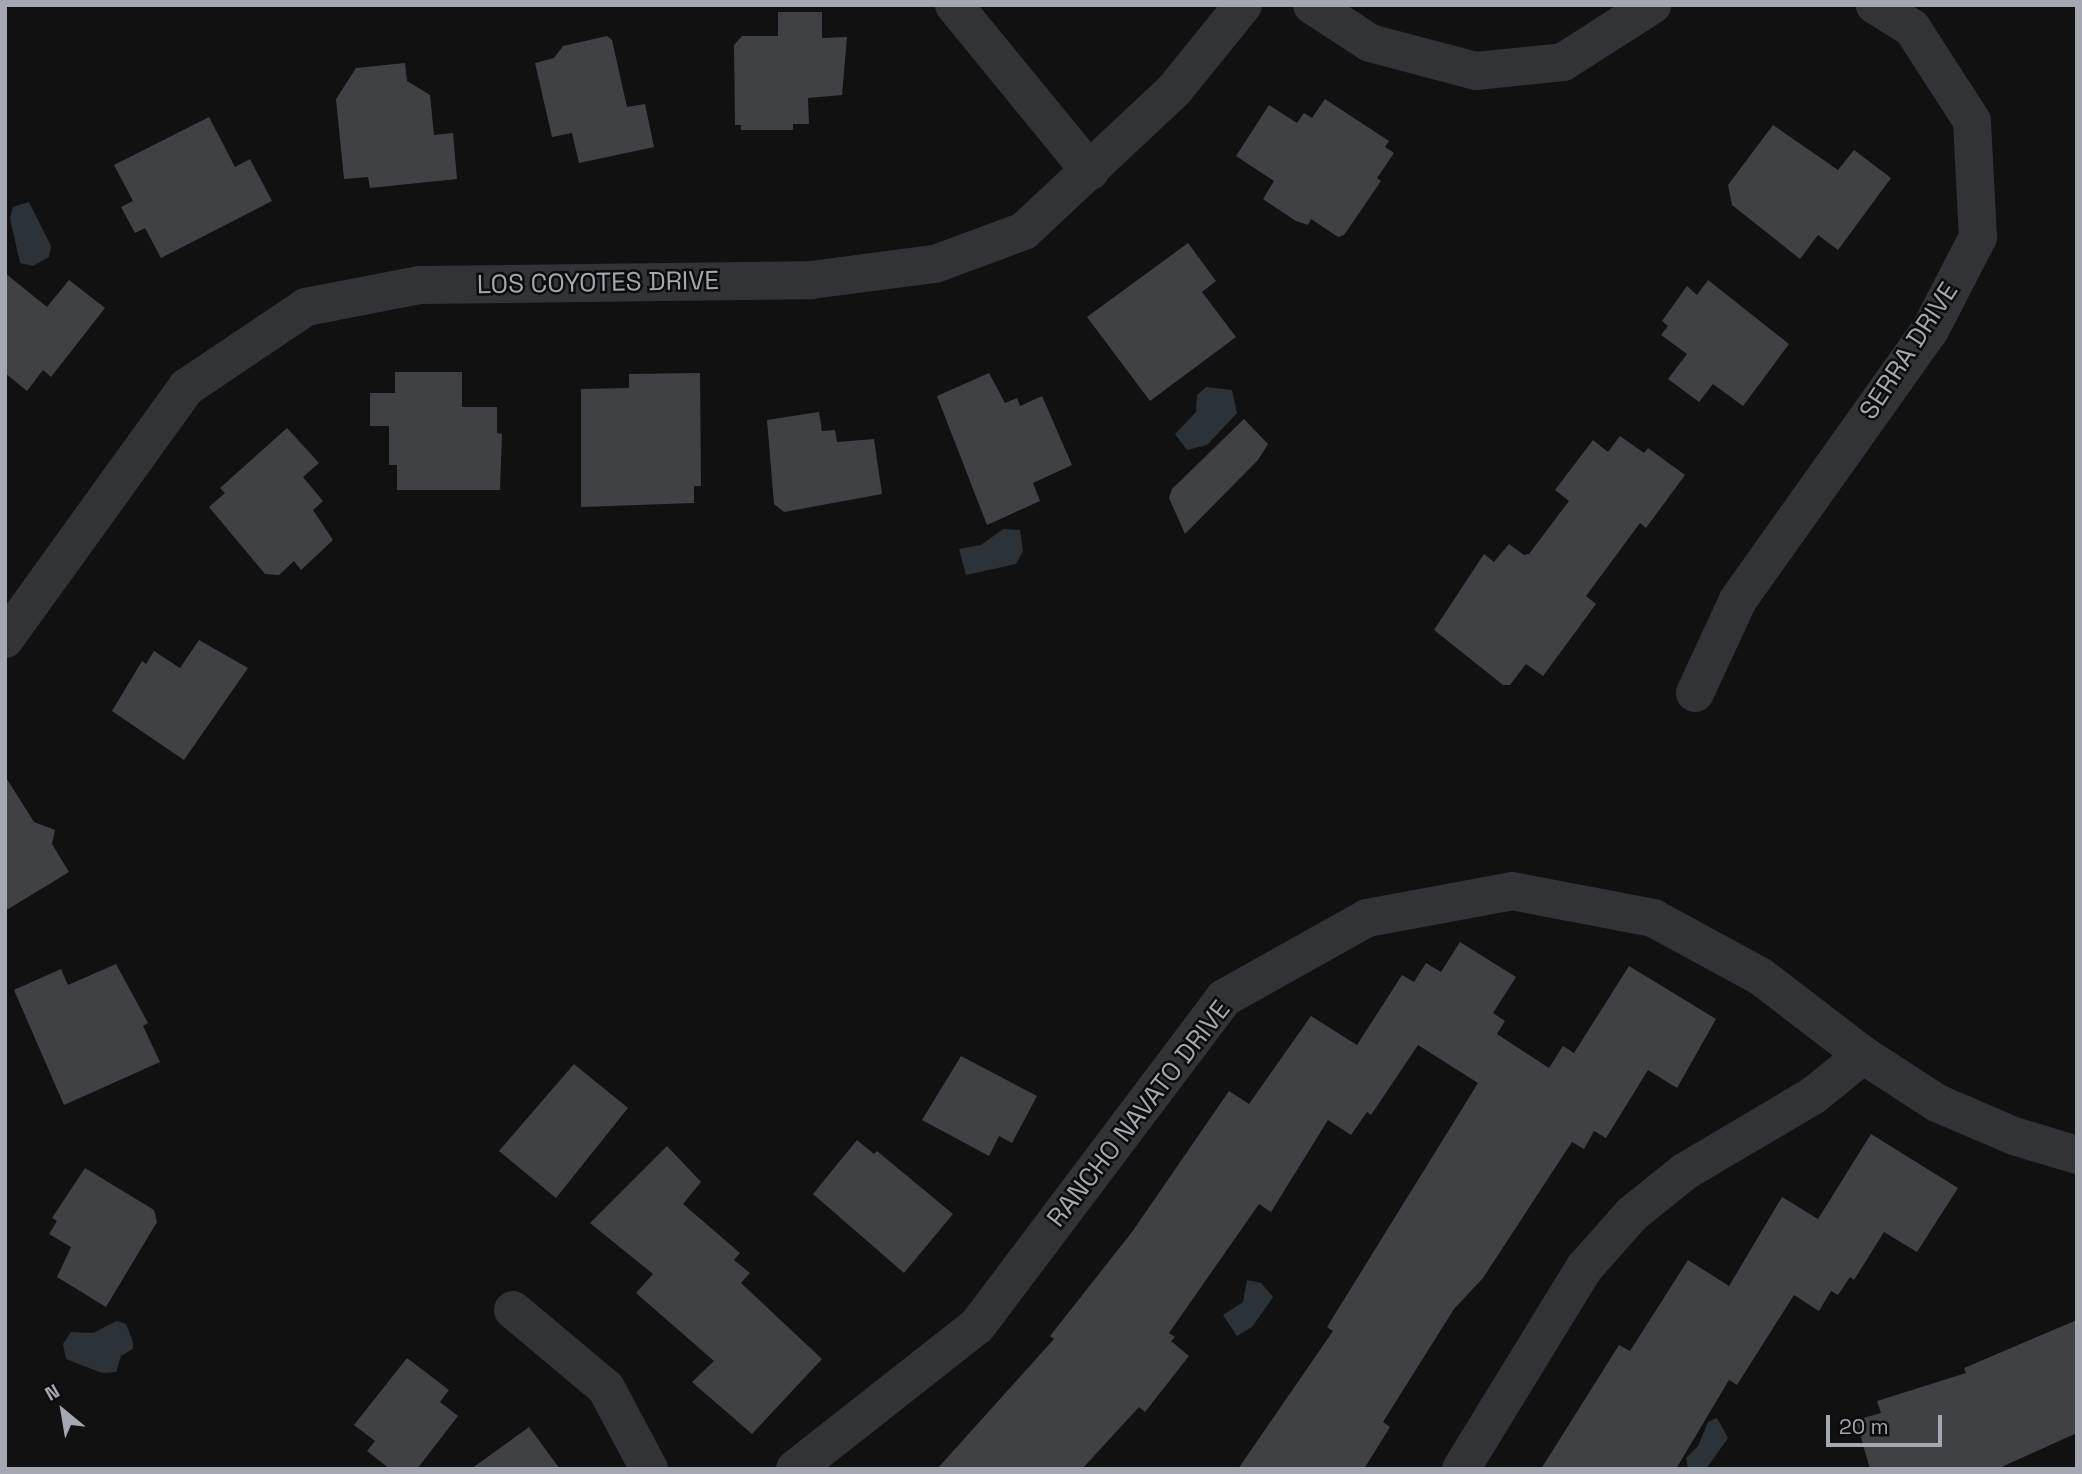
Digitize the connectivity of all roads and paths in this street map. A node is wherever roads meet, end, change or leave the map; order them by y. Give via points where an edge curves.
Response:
1 (954, 5) edge
2 (1243, 5) edge
3 (1312, 5) edge
4 (1652, 5) edge
5 (1875, 5) edge
6 (1090, 171) junction
7 (5, 639) edge
8 (1695, 693) dead end
9 (1863, 1055) junction
10 (2077, 1155) edge
11 (513, 1310) dead end
12 (649, 1469) edge
13 (794, 1469) edge
14 (1461, 1469) edge

1 - 6 street
2 - 6 street, LOS COYOTES DRIVE via 1175,89
3 - 4 street via 1370,43 1476,71 1563,62
5 - 8 street, SERRA DRIVE via 1912,28 1972,121 1978,237 1930,330 1738,600
6 - 7 street, LOS COYOTES DRIVE via 1024,231 935,264 811,280 419,285 306,307 187,387
9 - 10 street, RANCHO NAVATO DRIVE via 1937,1103 2014,1136
9 - 13 street, RANCHO NAVATO DRIVE via 1760,976 1653,918 1512,891 1367,918 1223,998 977,1326
9 - 14 street via 1814,1095 1684,1171 1632,1214 1585,1267
11 - 12 street via 606,1388

